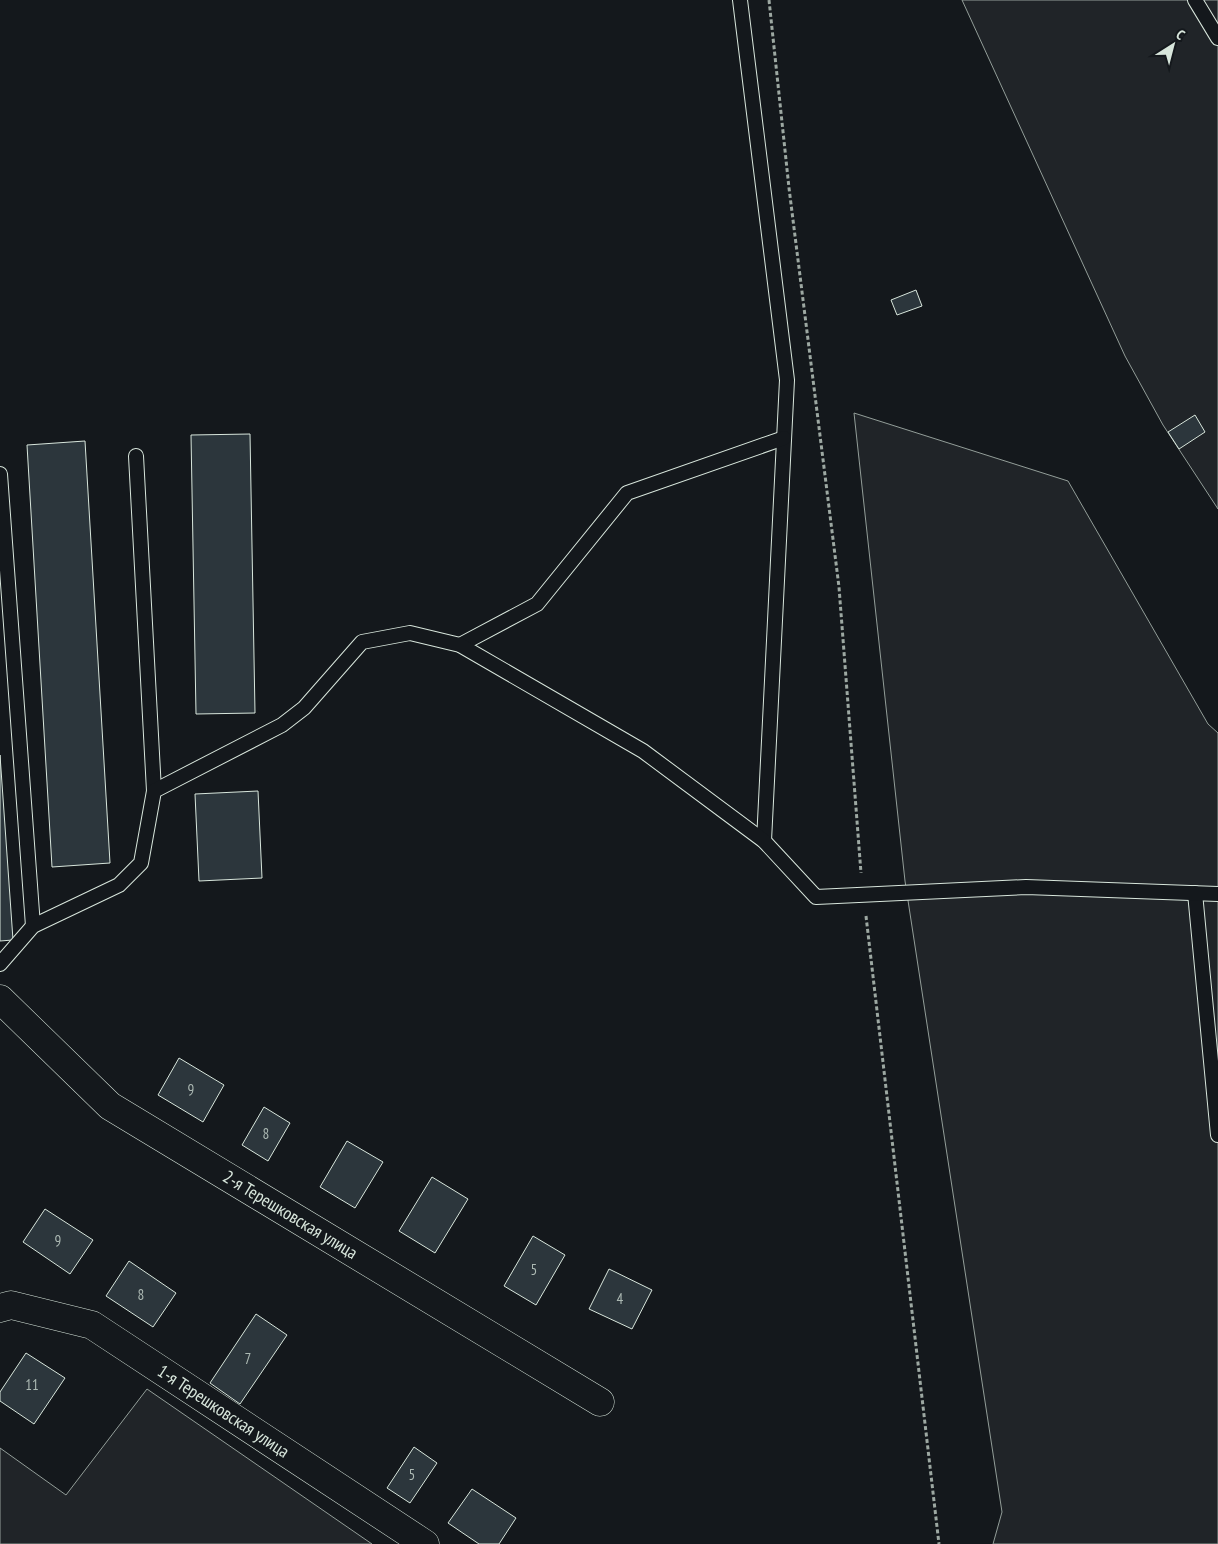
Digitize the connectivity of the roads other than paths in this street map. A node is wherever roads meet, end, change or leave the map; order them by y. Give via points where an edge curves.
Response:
1 (740, 0) edge
2 (1195, 0) edge
3 (1218, 38) edge
4 (784, 438) junction
5 (136, 456) dead end
6 (0, 474) edge
7 (460, 645) junction
8 (154, 791) junction
9 (764, 841) junction
10 (1195, 893) junction
11 (1218, 894) edge
12 (33, 926) junction
13 (0, 964) edge
14 (0, 999) edge
15 (1218, 1135) edge
16 (6, 1307) edge
17 (600, 1402) dead end
18 (425, 1544) edge

1 - 4 lane via 787,380
2 - 3 lane
4 - 7 lane via 627,493 537,604
4 - 9 lane
5 - 8 lane
6 - 12 lane
7 - 8 lane via 410,634 362,642 304,708 282,725
7 - 9 lane via 643,751
8 - 12 lane via 141,863 118,885
9 - 10 lane via 816,897 1026,887
10 - 11 lane
10 - 15 lane
12 - 13 lane
14 - 17 street, 2-я Терешковская улица via 110,1106
16 - 18 street, 1-я Терешковская улица via 92,1325

